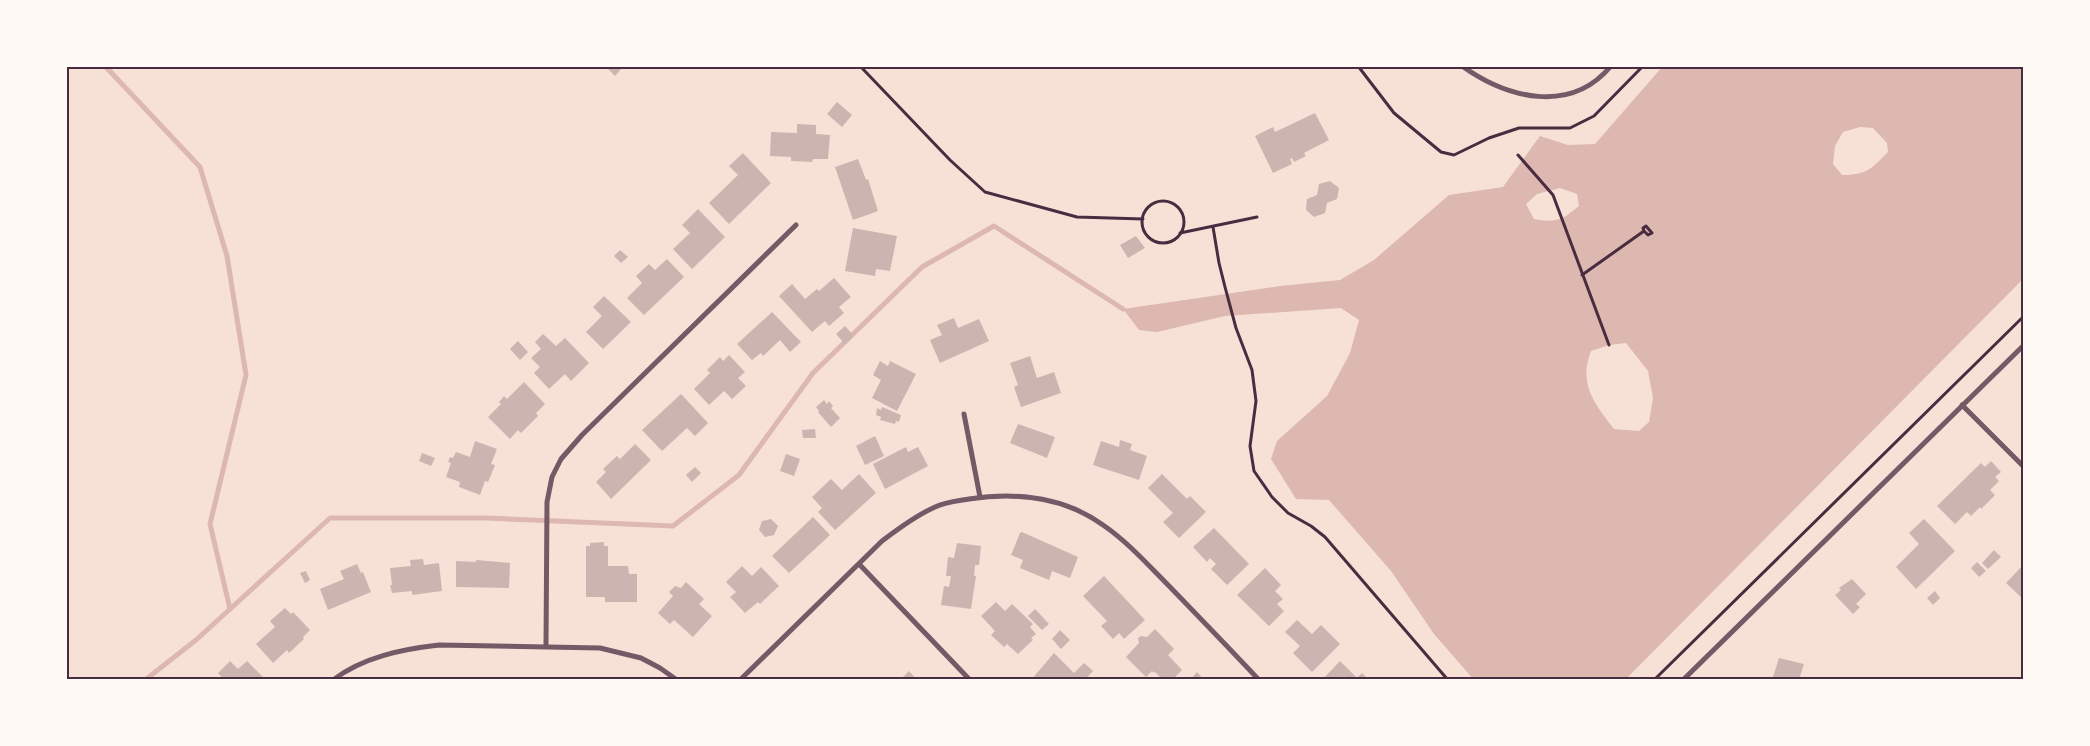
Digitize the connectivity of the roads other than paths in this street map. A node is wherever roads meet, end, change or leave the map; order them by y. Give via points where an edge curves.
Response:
1 (1462, 66) edge
2 (1611, 66) edge
3 (796, 225) dead end
4 (2024, 345) edge
5 (1962, 405) junction
6 (964, 414) dead end
7 (2024, 467) edge
8 (980, 497) junction
9 (859, 564) junction
10 (546, 646) junction
11 (333, 680) edge
12 (677, 680) edge
13 (740, 680) edge
14 (970, 680) edge
15 (1260, 680) edge
16 (1682, 680) edge

1 - 2 street via 1500,89 1537,96 1583,89
3 - 10 street via 561,458 552,477 548,502
4 - 5 street
5 - 7 street
5 - 16 street
6 - 8 street
8 - 9 street via 932,508 887,537
8 - 15 street via 1034,497 1062,504 1104,525 1142,559
9 - 13 street
9 - 14 street
10 - 11 street via 440,645 414,648 359,665
10 - 12 street via 620,652 641,658

